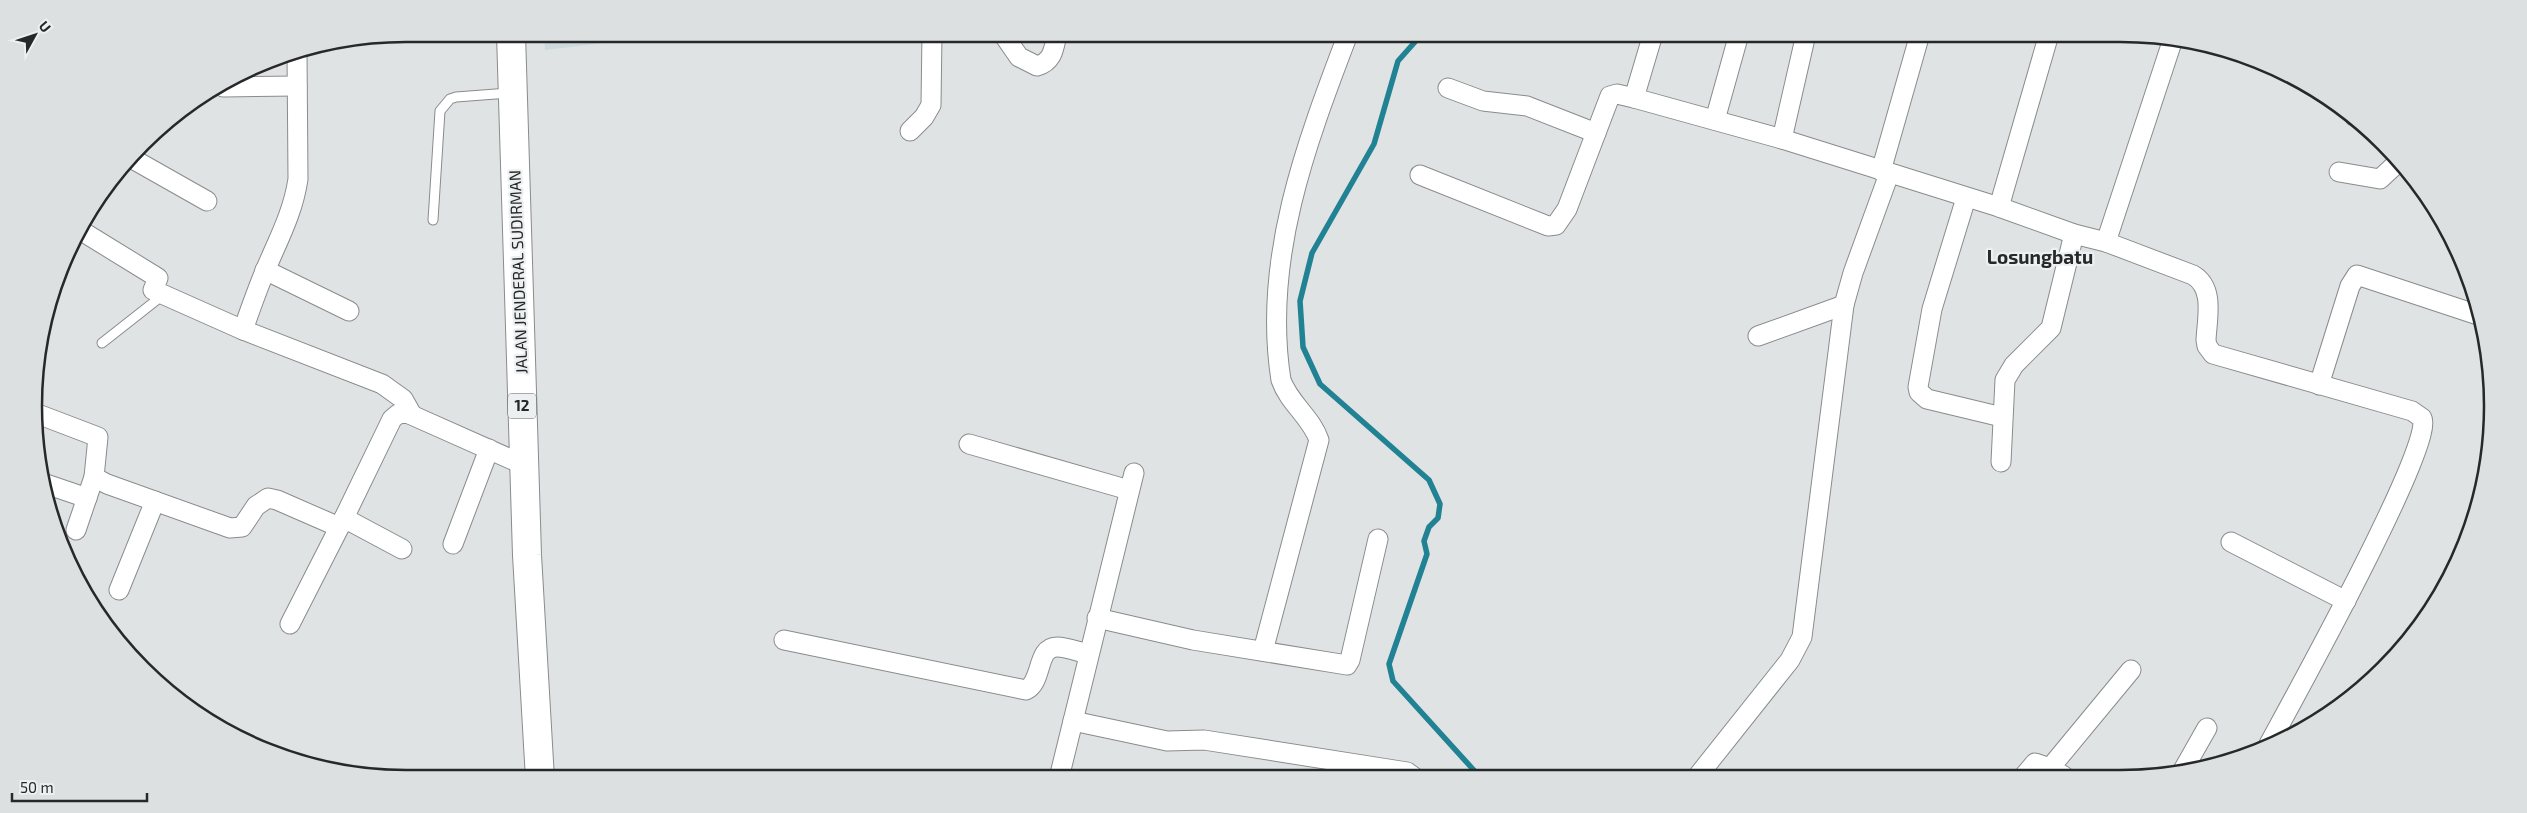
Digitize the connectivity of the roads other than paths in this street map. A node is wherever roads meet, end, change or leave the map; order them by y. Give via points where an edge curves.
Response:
1 (510, 42) edge
2 (932, 42) edge
3 (1009, 42) edge
4 (1055, 42) edge
5 (1345, 42) edge
6 (1651, 42) edge
7 (1736, 42) edge
8 (1804, 42) edge
9 (1918, 42) edge
10 (2047, 42) edge
11 (2171, 46) edge
12 (297, 59) edge
13 (298, 86) junction
14 (232, 87) edge
15 (1448, 88) dead end
16 (512, 93) junction
17 (1634, 98) junction
18 (1715, 120) junction
19 (910, 132) dead end
20 (1596, 133) junction
21 (1782, 139) junction
22 (137, 162) edge
23 (2395, 168) edge
24 (1884, 172) junction
25 (2339, 172) dead end
26 (1420, 175) dead end
27 (1966, 198) junction
28 (207, 201) dead end
29 (1999, 207) junction
30 (433, 220) dead end
31 (86, 234) edge
32 (2074, 234) junction
33 (2106, 242) junction
34 (265, 270) junction
35 (164, 294) junction
36 (1844, 305) junction
37 (349, 311) dead end
38 (2472, 313) edge
39 (243, 330) junction
40 (1758, 336) dead end
41 (102, 343) dead end
42 (2319, 385) junction
43 (42, 415) edge
44 (412, 415) junction
45 (2002, 417) junction
46 (969, 444) dead end
47 (489, 449) junction
48 (2001, 462) dead end
49 (524, 464) junction
50 (94, 477) junction
51 (51, 486) edge
52 (87, 498) junction
53 (155, 501) junction
54 (341, 522) junction
55 (76, 530) dead end
56 (1378, 539) dead end
57 (2231, 542) dead end
58 (453, 544) dead end
59 (402, 549) dead end
60 (118, 590) dead end
61 (2346, 601) junction
62 (1097, 618) junction
63 (290, 624) dead end
64 (784, 640) dead end
65 (1263, 651) junction
66 (1088, 654) junction
67 (2131, 670) dead end
68 (1073, 721) junction
69 (2207, 728) dead end
70 (2273, 737) edge
71 (2186, 765) edge
72 (540, 770) edge
73 (1061, 770) edge
74 (1396, 770) edge
75 (1704, 770) edge
76 (2029, 770) edge
77 (2052, 770) edge
78 (2058, 770) edge

1 - 16 highway, JALAN JENDERAL SUDIRMAN / 12
2 - 19 street via 931,105
3 - 4 street via 1019,57 1037,66 1052,57
5 - 65 street via 1289,209 1282,244 1276,291 1281,380 1286,394 1316,431 1318,440
6 - 17 street
7 - 18 street
8 - 21 street
9 - 24 street
10 - 29 street
11 - 33 street
12 - 13 street
13 - 14 street
13 - 34 street via 296,196
15 - 20 street via 1483,101 1527,106
16 - 30 lane via 456,97 444,104 440,111
16 - 49 highway, JALAN JENDERAL SUDIRMAN / 12
17 - 18 street
17 - 20 street via 1617,94 1610,96
18 - 21 street
20 - 26 street via 1567,209 1559,223 1552,226
21 - 24 street
22 - 28 street
23 - 25 street via 2380,179
24 - 27 street
24 - 36 street
27 - 29 street
27 - 45 street via 1932,308 1918,387 1927,399
29 - 32 street
31 - 35 street via 158,278 153,290
32 - 33 street
32 - 45 street via 2051,328 2008,374
33 - 42 street via 2193,275 2203,282 2207,299 2207,346 2213,354
34 - 37 street
34 - 39 street
35 - 39 street
35 - 41 lane
36 - 40 street
36 - 75 street via 1802,637 1790,660
38 - 42 street via 2357,274 2350,286
39 - 44 street via 382,384 404,399
42 - 61 street via 2412,411 2425,422 2419,447
43 - 50 street via 98,437
44 - 47 street
44 - 54 street via 403,412 392,419
45 - 48 street
46 - 62 street via 1131,481
47 - 49 street
47 - 58 street
49 - 72 highway, JALAN JENDERAL SUDIRMAN / 12
50 - 52 street
50 - 53 street
51 - 52 street
52 - 55 street
53 - 54 street via 235,529 246,523 260,502 272,498
53 - 60 street
54 - 59 street
54 - 63 street
56 - 65 street via 1349,663 1341,665
57 - 61 street
61 - 70 street
62 - 65 street via 1192,640
62 - 66 street
64 - 66 street via 1026,690 1034,683 1048,650 1058,647
66 - 68 street
67 - 78 street
68 - 73 street
68 - 74 street via 1168,741 1198,739
69 - 71 street
76 - 77 street via 2035,763

